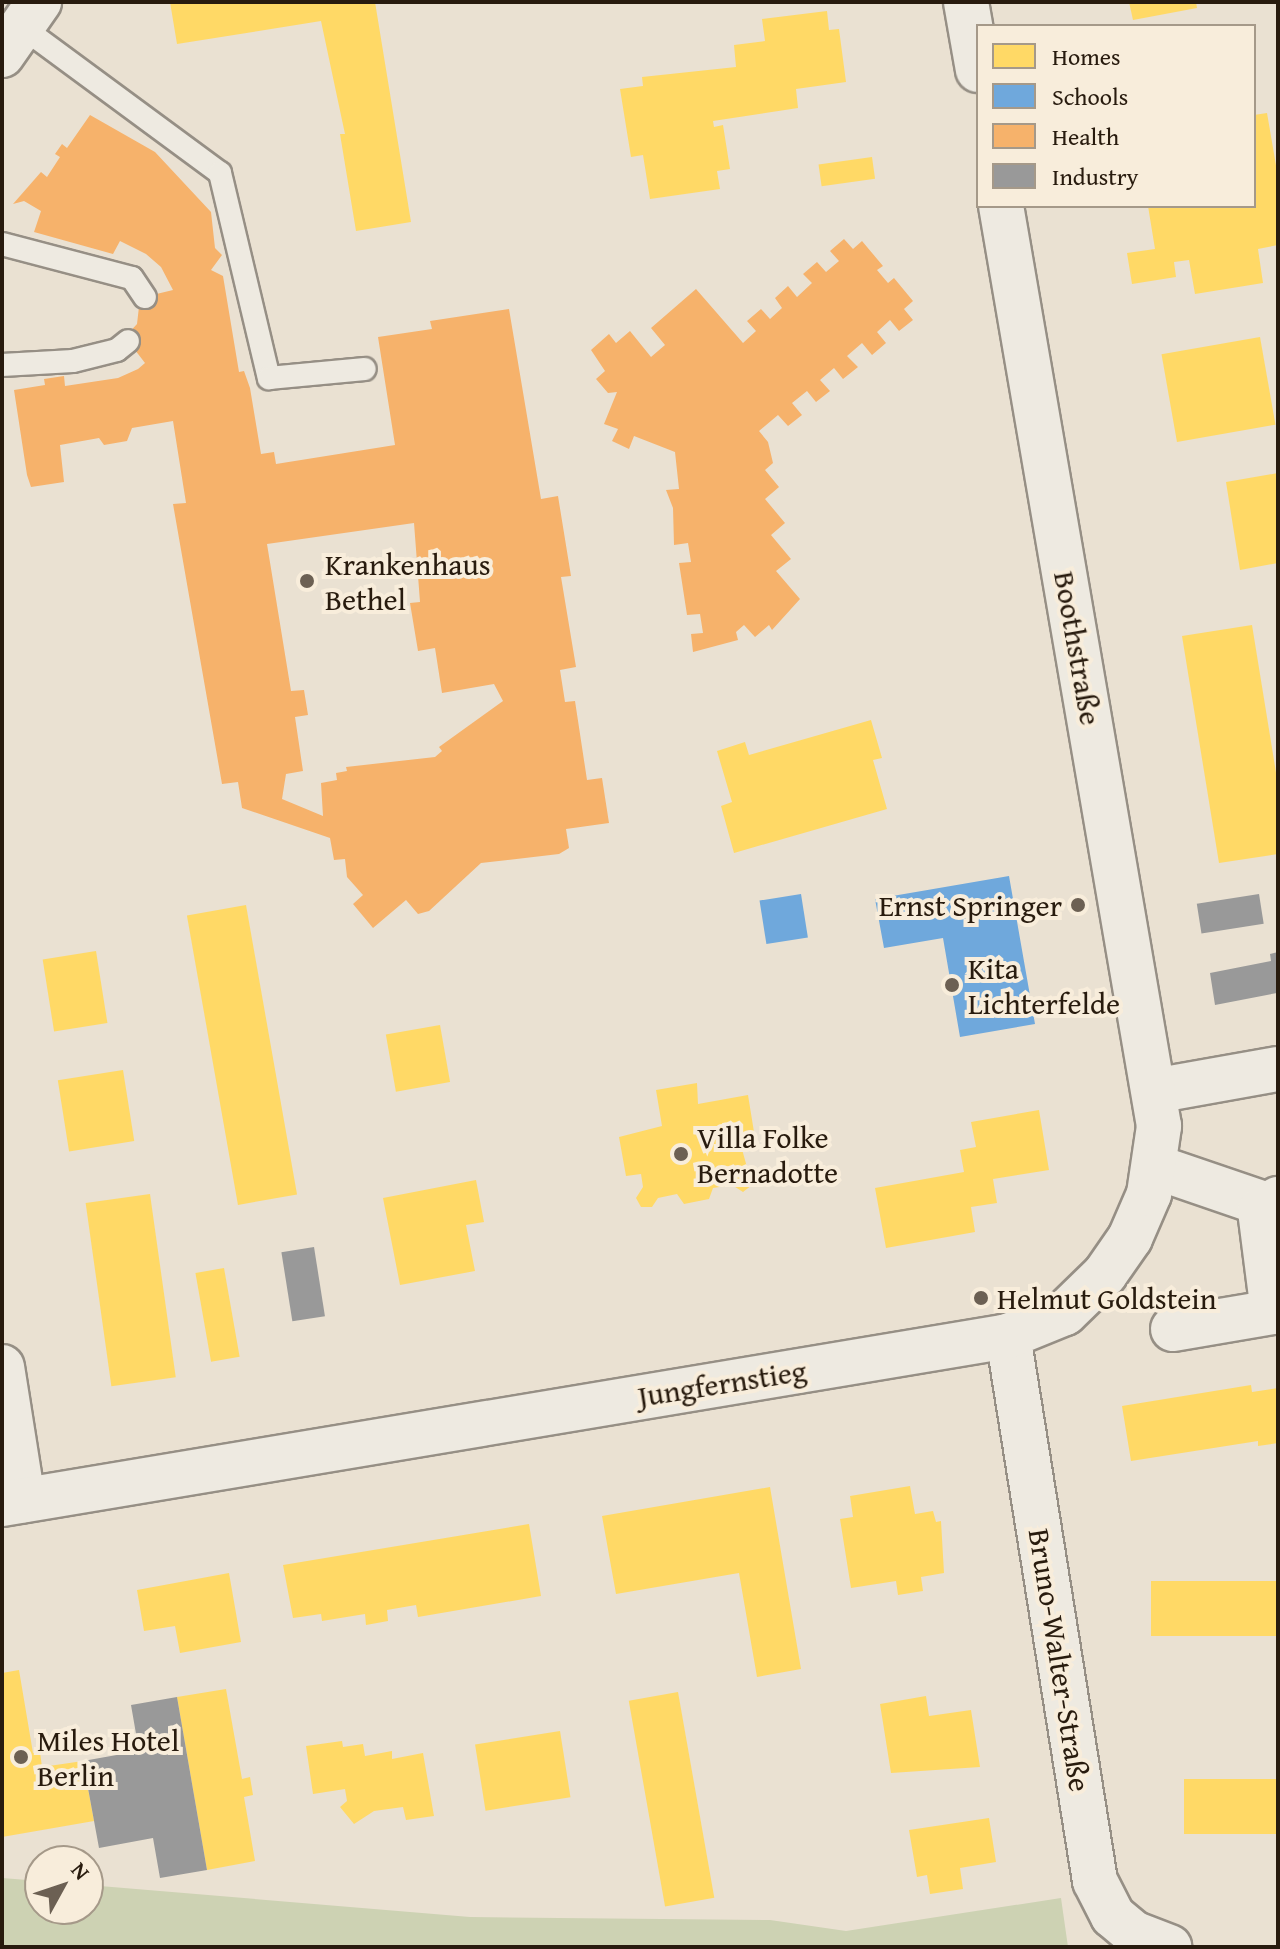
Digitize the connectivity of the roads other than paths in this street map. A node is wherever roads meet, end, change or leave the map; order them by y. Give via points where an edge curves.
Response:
1 (966, 2) edge
2 (21, 28) edge
3 (976, 59) edge
4 (1001, 208) edge
5 (2, 244) edge
6 (145, 297) dead end
7 (128, 341) dead end
8 (2, 365) edge
9 (365, 369) dead end
10 (1278, 1069) edge
11 (1154, 1091) junction
12 (1156, 1167) junction
13 (1271, 1201) edge
14 (1173, 1329) dead end
15 (1008, 1336) junction
16 (2, 1367) edge
17 (13, 1502) edge
18 (1169, 1947) edge

1 - 3 street
2 - 9 lane via 220,173 269,378
4 - 11 street, Boothstraße
5 - 6 lane via 132,278
7 - 8 lane via 117,350 73,361
10 - 11 street
11 - 12 street, Jungfernstieg via 1159,1126
12 - 13 street
12 - 15 street, Jungfernstieg via 1130,1238 1105,1274 1065,1313
13 - 14 street via 1260,1211 1273,1312
15 - 17 street, Jungfernstieg
15 - 18 street, Bruno-Walter-Straße via 1095,1881 1113,1916 1133,1933
16 - 17 street

